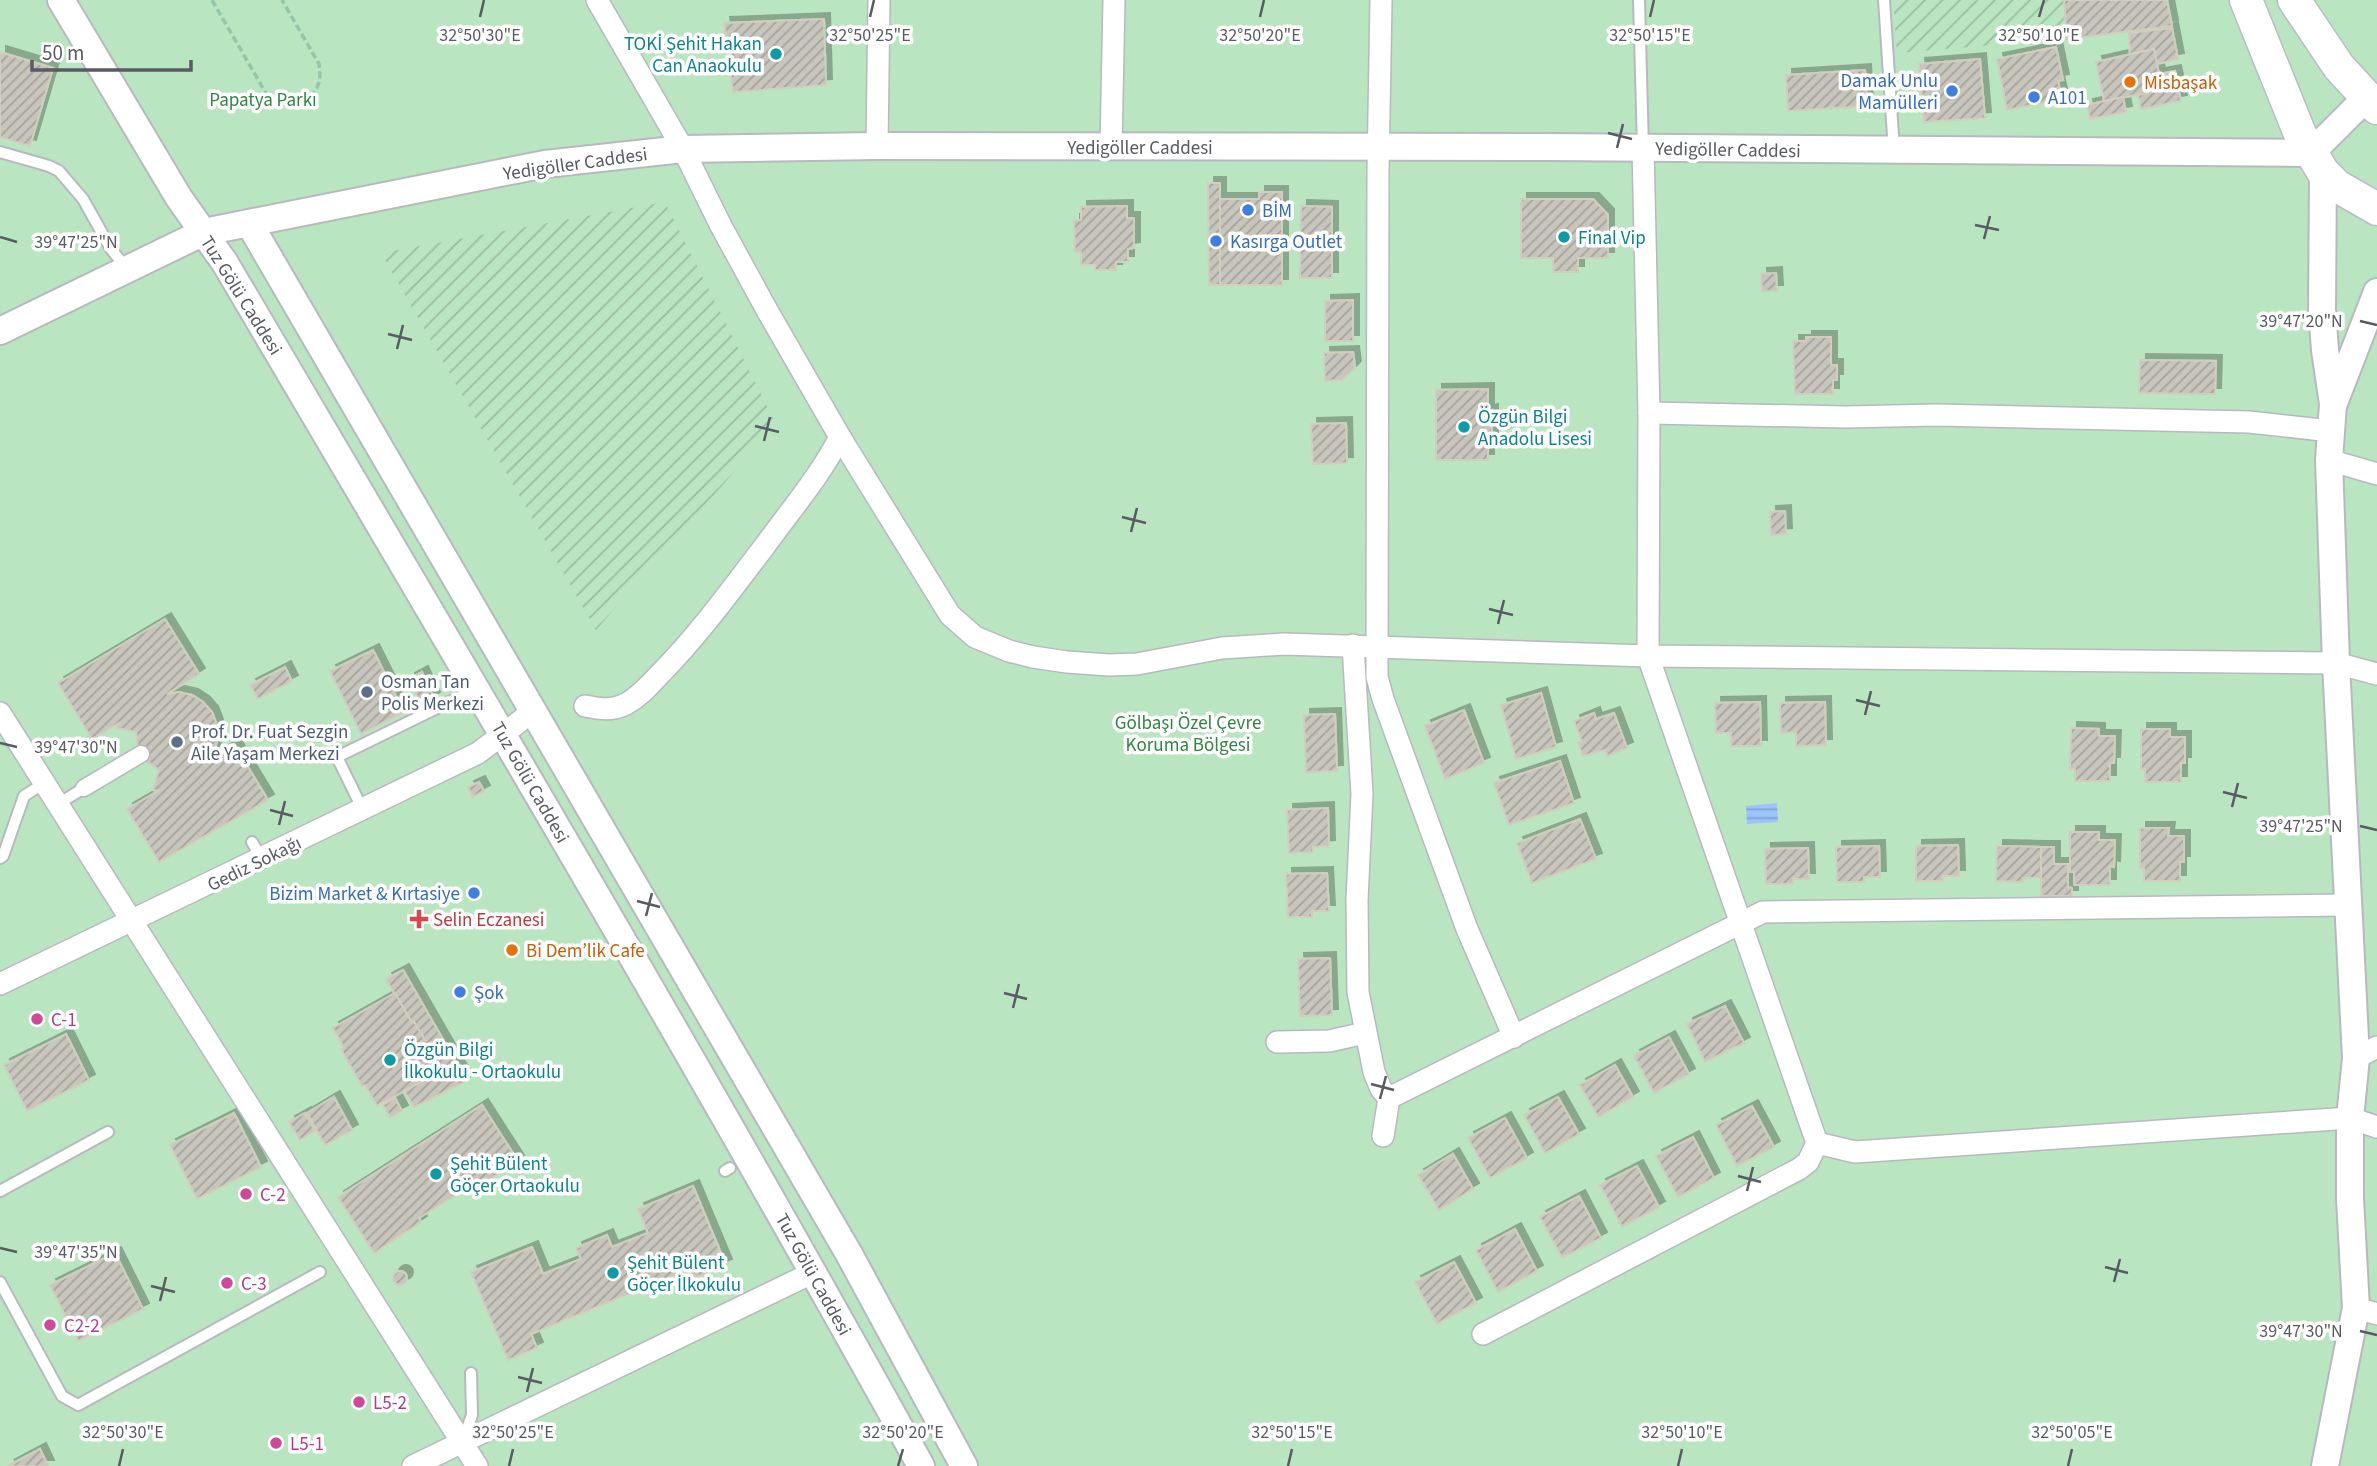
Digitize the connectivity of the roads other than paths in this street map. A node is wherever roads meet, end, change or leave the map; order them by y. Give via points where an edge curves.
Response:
1 (61, 0) edge
2 (597, 0) edge
3 (879, 0) edge
4 (1114, 0) edge
5 (1381, 0) edge
6 (1639, 0) edge
7 (1884, 0) edge
8 (2246, 0) edge
9 (2294, 0) edge
10 (2373, 97) edge
11 (877, 146) junction
12 (1111, 147) junction
13 (1378, 147) junction
14 (1643, 148) junction
15 (683, 149) junction
16 (1895, 151) junction
17 (0, 152) edge
18 (2317, 162) junction
19 (2377, 209) edge
20 (249, 223) junction
21 (204, 232) junction
22 (127, 269) junction
23 (2377, 292) edge
24 (0, 331) edge
25 (2333, 404) junction
26 (1649, 413) junction
27 (2331, 431) junction
28 (840, 437) junction
29 (2329, 460) junction
30 (2377, 474) edge
31 (1353, 645) junction
32 (1377, 645) junction
33 (1648, 656) junction
34 (2336, 663) junction
35 (2377, 674) edge
36 (476, 689) junction
37 (585, 706) dead end
38 (532, 712) junction
39 (0, 713) edge
40 (503, 735) junction
41 (141, 754) dead end
42 (44, 783) junction
43 (84, 788) joint
44 (58, 804) junction
45 (362, 808) junction
46 (0, 859) edge
47 (2347, 905) junction
48 (132, 922) junction
49 (1740, 923) junction
50 (0, 984) edge
51 (1365, 1033) junction
52 (1514, 1037) junction
53 (1277, 1042) dead end
54 (2366, 1053) edge
55 (1390, 1098) junction
56 (2350, 1118) junction
57 (2377, 1127) edge
58 (108, 1132) dead end
59 (1384, 1136) dead end
60 (1817, 1143) junction
61 (0, 1191) edge
62 (320, 1272) dead end
63 (814, 1272) junction
64 (0, 1282) edge
65 (2372, 1312) edge
66 (1483, 1334) dead end
67 (471, 1373) dead end
68 (462, 1443) junction
69 (413, 1466) edge
70 (477, 1466) edge
71 (921, 1466) edge
72 (964, 1466) edge
73 (2325, 1466) edge

1 - 21 street, Tuz Gölü Caddesi
2 - 15 street
3 - 11 street
4 - 12 street
5 - 13 street
6 - 14 lane
7 - 16 lane
8 - 18 main road via 2300,134
9 - 10 main road via 2339,67
10 - 18 street
11 - 12 street, Yedigöller Caddesi
11 - 15 street, Yedigöller Caddesi
12 - 13 street, Yedigöller Caddesi
13 - 14 street, Yedigöller Caddesi
13 - 32 street
14 - 16 street, Yedigöller Caddesi
14 - 26 street
15 - 20 street, Yedigöller Caddesi via 545,164
15 - 28 street
16 - 18 street, Yedigöller Caddesi
17 - 22 lane via 59,171 83,199
18 - 19 main road via 2337,186
18 - 25 street via 2322,310
20 - 21 street, Yedigöller Caddesi
20 - 38 street, Tuz Gölü Caddesi
21 - 22 street, Yedigöller Caddesi
21 - 36 street, Tuz Gölü Caddesi
22 - 24 street, Yedigöller Caddesi
23 - 25 street
25 - 27 street
26 - 27 street via 2249,422
26 - 33 street
27 - 29 street
28 - 31 street via 950,615 975,637 1033,657 1109,665 1222,648
28 - 37 street via 794,506 676,658 626,704 606,710
29 - 30 street
29 - 34 street
31 - 32 street
31 - 51 street via 1362,794 1358,992
32 - 33 street
32 - 52 street via 1377,677 1383,699 1468,934
33 - 34 street
33 - 49 street
34 - 35 street
34 - 47 street
36 - 40 street, Tuz Gölü Caddesi
36 - 45 lane via 337,757
38 - 40 street, Gediz Sokağı
38 - 72 street, Tuz Gölü Caddesi via 849,1254
39 - 42 street
40 - 45 street, Gediz Sokağı via 478,754
40 - 63 street, Tuz Gölü Caddesi
41 - 43 street
42 - 44 street
42 - 46 lane via 24,796
43 - 44 lane
44 - 48 street via 93,848
45 - 48 street, Gediz Sokağı via 257,851
47 - 49 street via 1763,912
47 - 54 street
48 - 50 street, Gediz Sokağı
48 - 68 street
49 - 52 street
49 - 60 street
51 - 53 street via 1329,1041
51 - 55 street via 1374,1072
52 - 55 street
54 - 56 street
55 - 59 street
56 - 57 street
56 - 60 street via 1855,1153
56 - 65 street via 2350,1199
58 - 61 lane
60 - 66 street via 1799,1170
62 - 64 lane via 78,1405 62,1396
63 - 68 street
63 - 71 street, Tuz Gölü Caddesi
65 - 73 street
67 - 68 lane via 472,1415
68 - 69 street
68 - 70 street

